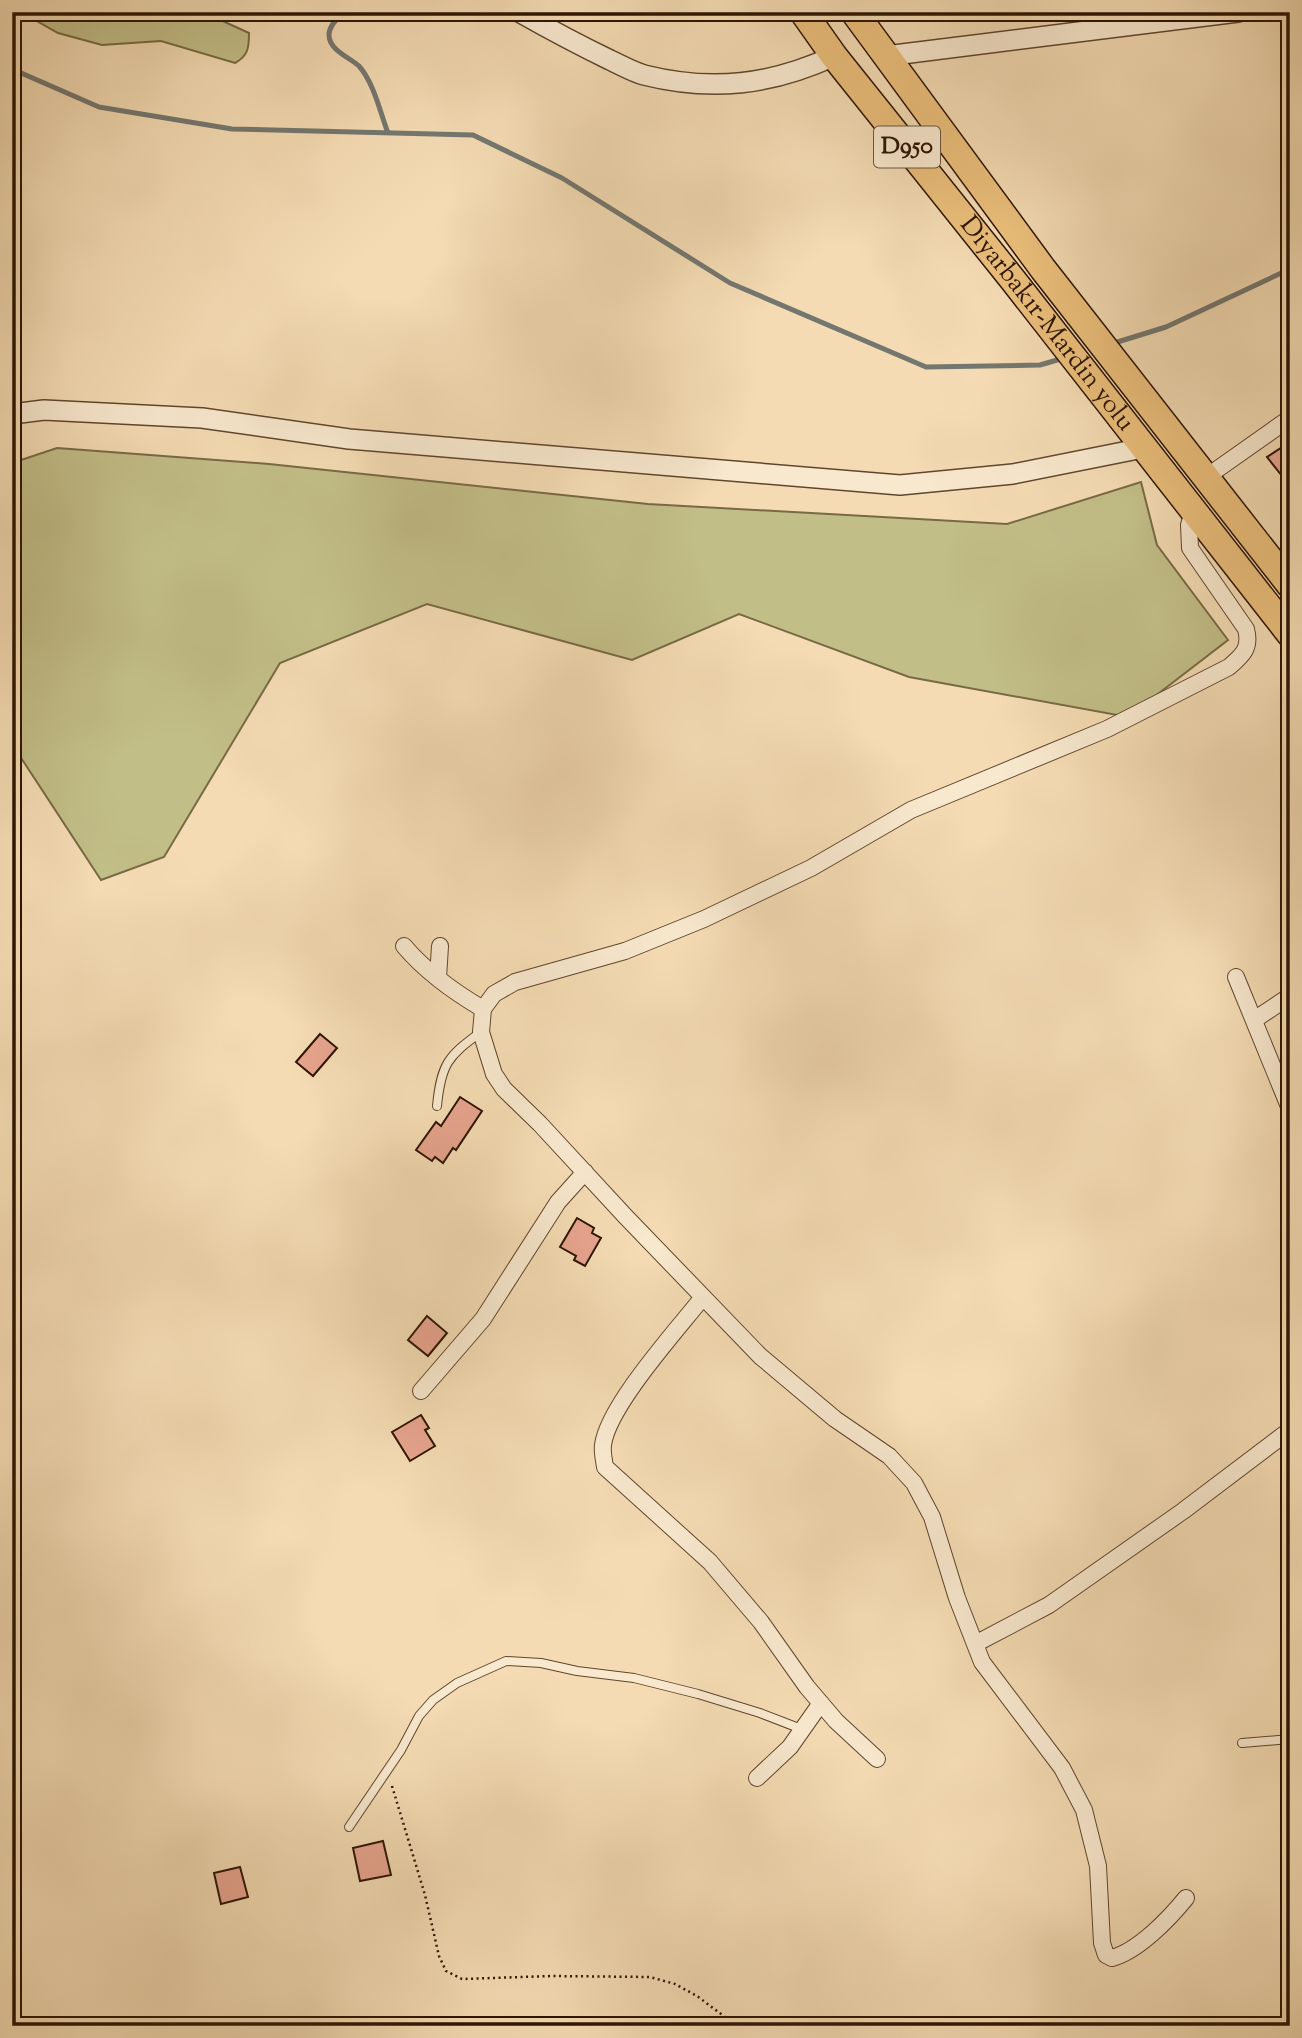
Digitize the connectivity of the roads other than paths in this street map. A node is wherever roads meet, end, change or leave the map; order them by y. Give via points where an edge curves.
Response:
1 (519, 12) edge
2 (803, 12) edge
3 (854, 12) edge
4 (1237, 12) edge
5 (834, 56) junction
6 (886, 56) junction
7 (12, 414) edge
8 (1290, 418) edge
9 (1140, 444) junction
10 (1205, 478) junction
11 (1193, 512) junction
12 (1290, 584) edge
13 (1290, 634) edge
14 (404, 946) dead end
15 (440, 946) dead end
16 (1236, 977) dead end
17 (438, 978) junction
18 (1290, 996) edge
19 (483, 1009) junction
20 (1254, 1020) junction
21 (481, 1032) junction
22 (437, 1106) dead end
23 (1290, 1108) edge
24 (585, 1172) junction
25 (703, 1297) junction
26 (422, 1391) dead end
27 (1290, 1430) edge
28 (975, 1644) junction
29 (821, 1703) junction
30 (804, 1730) junction
31 (1290, 1739) edge
32 (1242, 1743) dead end
33 (877, 1759) dead end
34 (757, 1778) dead end
35 (349, 1827) dead end
36 (1186, 1898) dead end

1 - 5 street via 642,75 695,84 756,82
2 - 5 highway, Diyarbakır-Mardin yolu / D950
3 - 6 highway, Diyarbakır-Mardin yolu / D950
4 - 6 street
5 - 9 highway, Diyarbakır-Mardin yolu / D950
6 - 10 highway, Diyarbakır-Mardin yolu / D950
7 - 9 street via 44,410 202,418 349,439 900,485 1013,474
8 - 10 street
9 - 11 highway, Diyarbakır-Mardin yolu / D950
10 - 12 highway, Diyarbakır-Mardin yolu
11 - 13 highway, Diyarbakır-Mardin yolu / D950
11 - 19 street via 1190,548 1246,629 1246,653 1229,667 1107,729 911,810 811,868 704,919 625,951 515,982 494,994
14 - 17 street
15 - 17 street
16 - 20 street
17 - 19 street
18 - 20 street
19 - 21 street
20 - 23 street
21 - 22 lane via 455,1051 442,1071
21 - 24 street via 504,1090
24 - 25 street
24 - 26 street via 558,1202 483,1319
25 - 28 street via 760,1356 888,1456 914,1483 932,1517
25 - 29 street via 612,1419 603,1445 605,1467 710,1562
27 - 28 street via 1049,1605
28 - 36 street via 982,1662 1062,1768 1084,1810 1098,1866 1106,1955 1123,1955 1171,1917
29 - 30 street
29 - 33 street
30 - 34 street
30 - 35 lane via 634,1678 506,1661 457,1683 433,1700
31 - 32 lane

